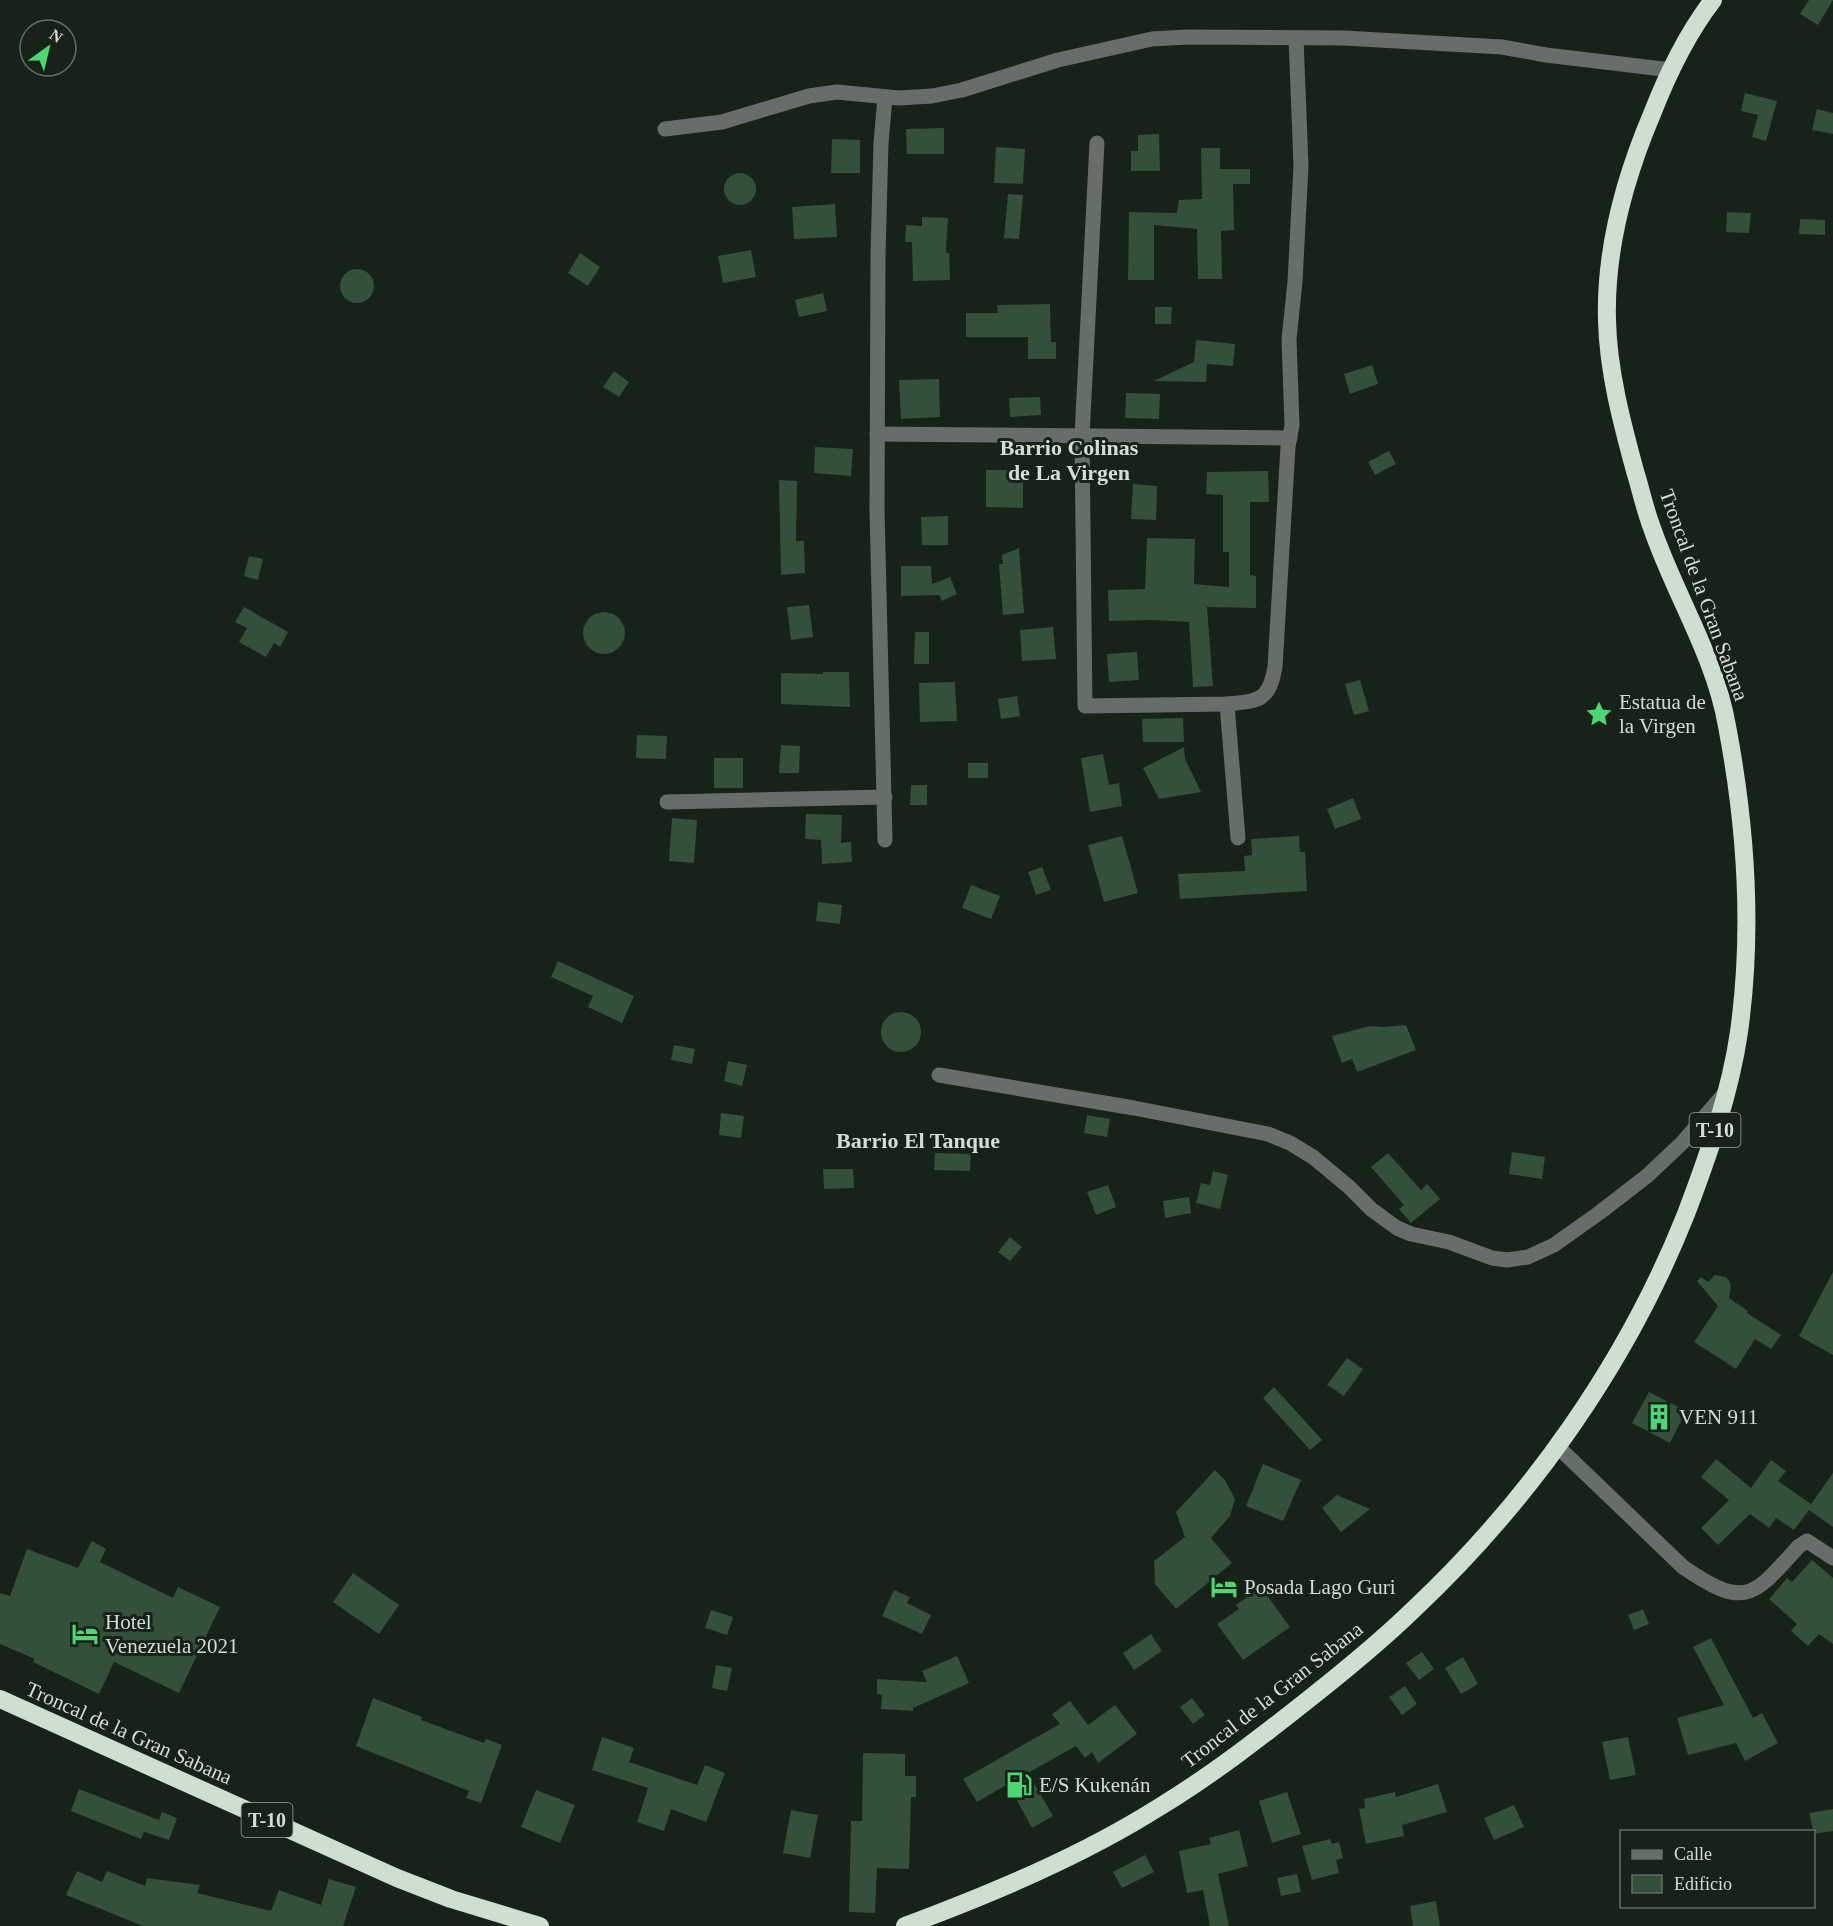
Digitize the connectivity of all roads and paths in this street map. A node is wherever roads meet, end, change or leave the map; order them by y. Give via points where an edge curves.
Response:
1 (1713, 0) edge
2 (1296, 38) junction
3 (1671, 69) junction
4 (885, 97) junction
5 (664, 129) dead end
6 (1097, 143) dead end
7 (877, 434) junction
8 (1082, 436) junction
9 (1290, 438) junction
10 (1227, 704) junction
11 (885, 797) junction
12 (667, 802) dead end
13 (1238, 838) dead end
14 (885, 840) dead end
15 (939, 1075) dead end
16 (1725, 1094) junction
17 (1557, 1446) junction
18 (1833, 1558) edge
19 (0, 1700) edge
20 (540, 1926) edge
21 (905, 1926) edge

1 - 3 highway, Troncal de la Gran Sabana / T-10 via 1687,36
2 - 3 street via 1502,47
2 - 4 street via 1152,39 1058,60 962,90 932,96
2 - 9 street via 1301,166 1289,339
3 - 16 highway, Troncal de la Gran Sabana / T-10 via 1640,143 1616,221 1607,323 1620,412 1652,529 1720,693 1729,736 1744,864 1746,964 1738,1038
4 - 5 street via 837,92 809,96 722,122
4 - 7 street via 878,255
6 - 8 street
7 - 8 street
7 - 11 street
8 - 9 street
8 - 10 street via 1085,706
9 - 10 street via 1273,680 1257,700
10 - 13 street
11 - 12 street
11 - 14 street
15 - 16 street via 1268,1134 1313,1157 1397,1228 1507,1260 1528,1257 1554,1245 1599,1213 1647,1176
16 - 17 highway, Troncal de la Gran Sabana / T-10 via 1696,1186 1654,1287
17 - 18 street via 1683,1568 1726,1592 1744,1594 1756,1589 1807,1541
17 - 21 highway, Troncal de la Gran Sabana / T-10 via 1521,1494 1441,1583 1371,1648 1263,1736 1157,1809 1067,1857
19 - 20 highway, Troncal de la Gran Sabana / T-10 via 397,1878

